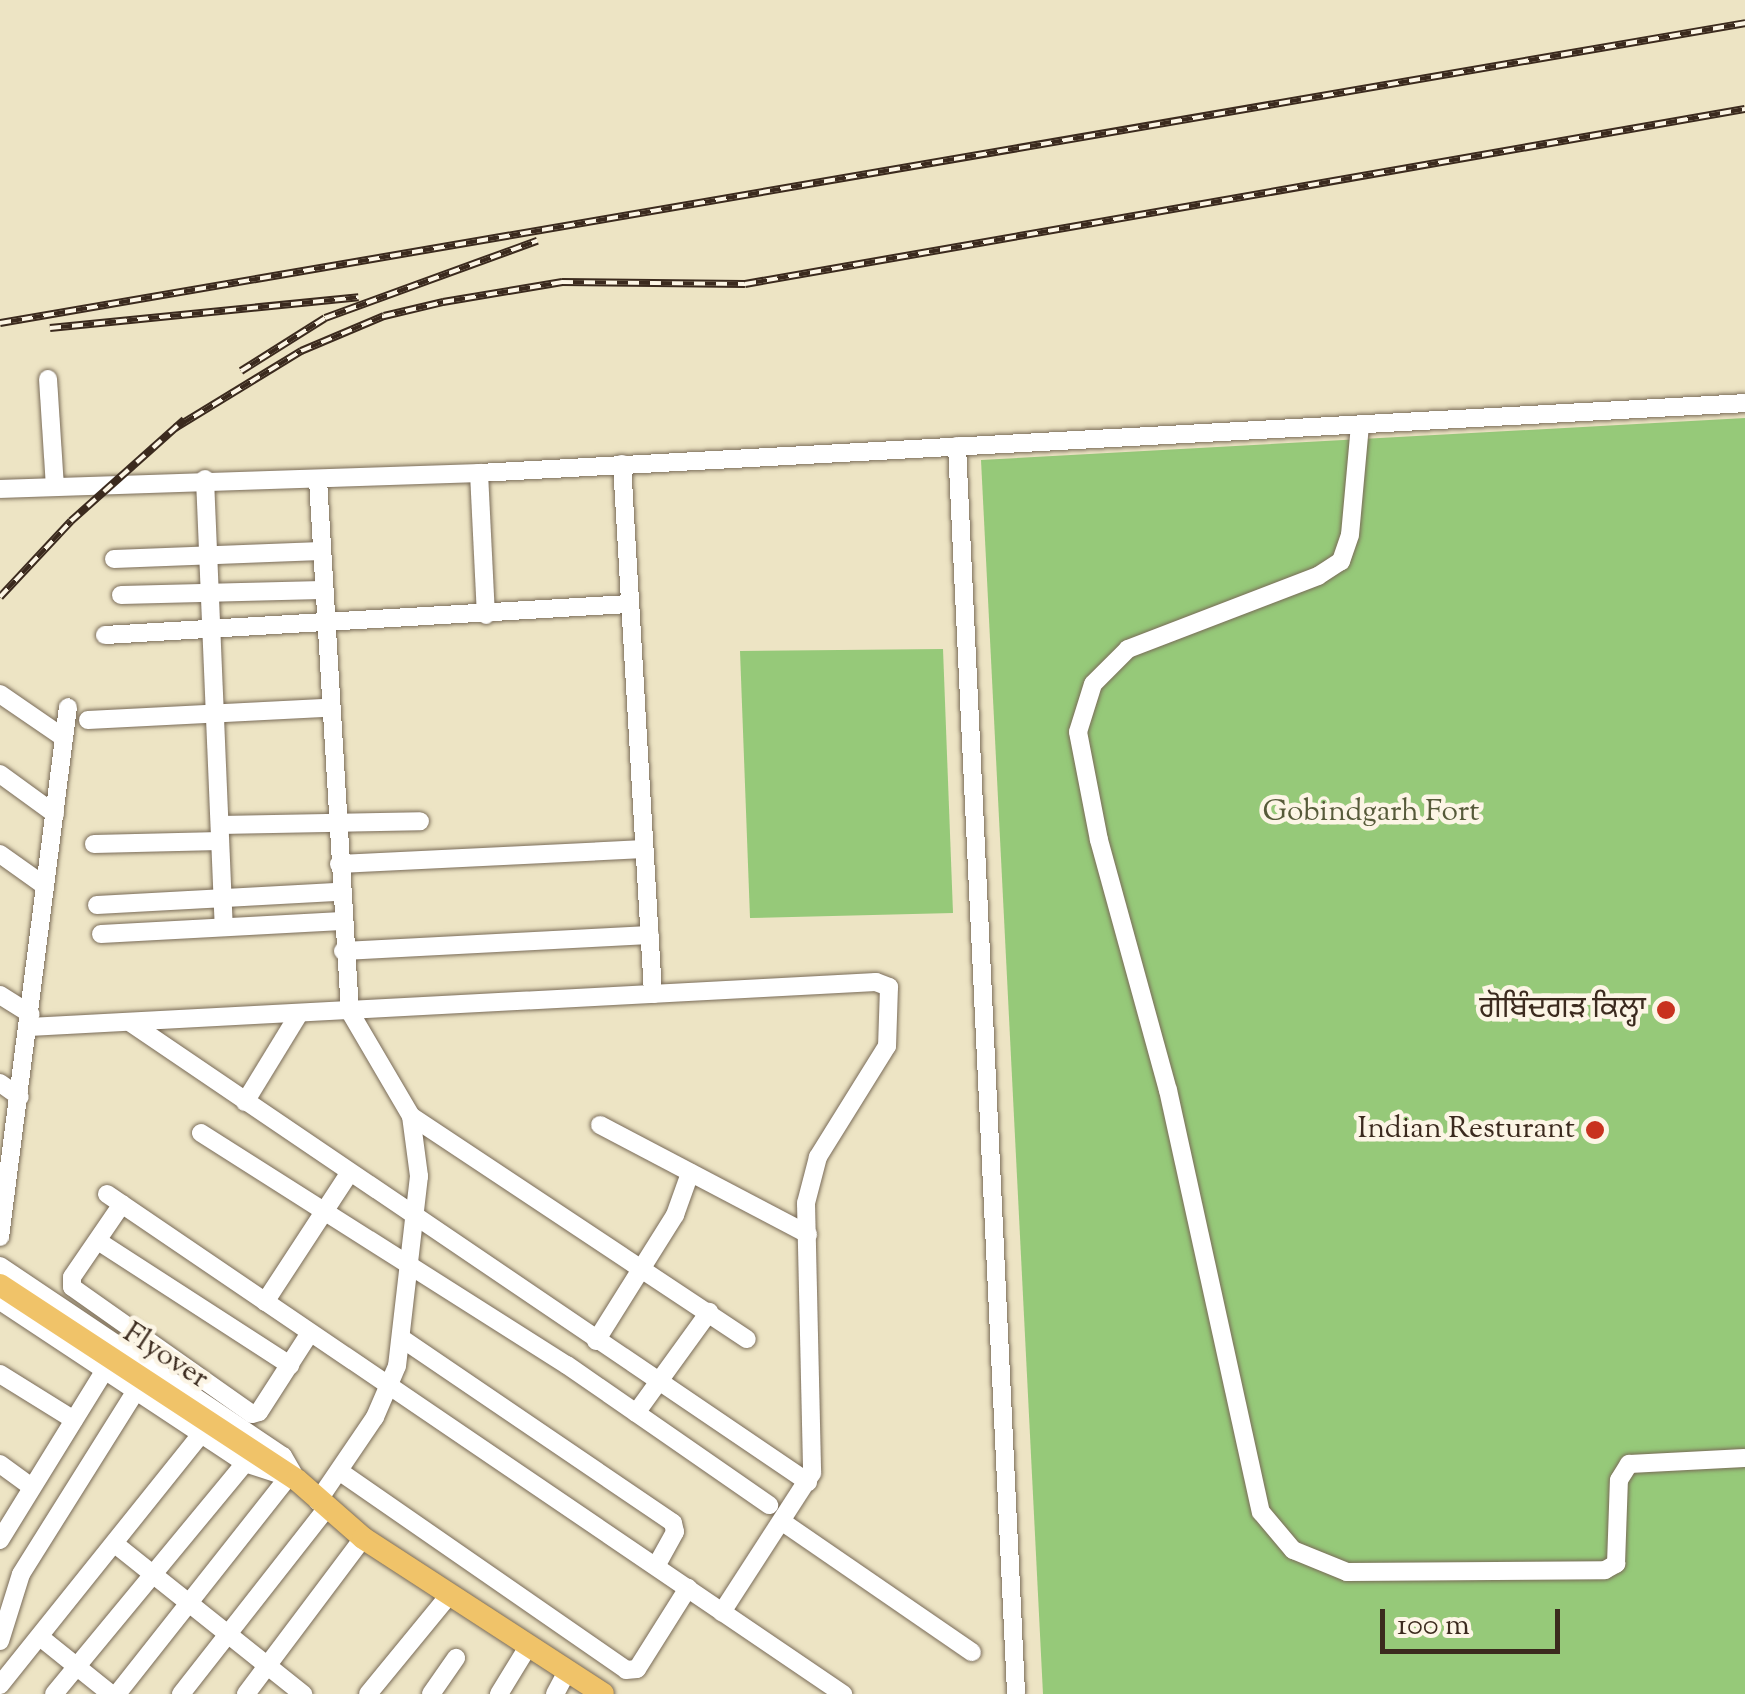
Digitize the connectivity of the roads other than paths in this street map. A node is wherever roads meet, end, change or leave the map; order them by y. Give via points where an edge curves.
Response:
1 (48, 380) dead end
2 (1745, 403) edge
3 (1360, 425) junction
4 (957, 446) junction
5 (622, 464) junction
6 (479, 473) junction
7 (205, 479) junction
8 (318, 480) junction
9 (56, 486) junction
10 (0, 488) edge
11 (321, 550) junction
12 (206, 555) junction
13 (114, 558) dead end
14 (322, 590) junction
15 (208, 593) junction
16 (121, 595) dead end
17 (629, 604) junction
18 (486, 614) junction
19 (324, 625) junction
20 (210, 632) junction
21 (104, 635) dead end
22 (0, 694) edge
23 (68, 706) dead end
24 (328, 708) junction
25 (212, 716) junction
26 (88, 720) dead end
27 (64, 738) junction
28 (0, 774) edge
29 (55, 814) junction
30 (420, 821) dead end
31 (336, 824) junction
32 (220, 833) junction
33 (94, 844) dead end
34 (644, 849) junction
35 (0, 854) edge
36 (339, 864) junction
37 (45, 886) junction
38 (340, 892) junction
39 (222, 899) junction
40 (98, 905) dead end
41 (342, 921) junction
42 (224, 927) junction
43 (101, 934) dead end
44 (650, 935) junction
45 (343, 951) junction
46 (653, 994) junction
47 (0, 995) edge
48 (350, 1012) junction
49 (297, 1018) junction
50 (30, 1020) junction
51 (131, 1023) junction
52 (0, 1083) edge
53 (20, 1097) junction
54 (245, 1102) junction
55 (411, 1116) junction
56 (600, 1126) dead end
57 (201, 1133) dead end
58 (11, 1161) junction
59 (350, 1172) junction
60 (690, 1173) junction
61 (0, 1178) edge
62 (324, 1214) junction
63 (416, 1220) junction
64 (808, 1234) junction
65 (0, 1237) edge
66 (98, 1241) junction
67 (0, 1266) edge
68 (410, 1266) junction
69 (642, 1267) junction
70 (0, 1285) edge
71 (0, 1300) edge
72 (265, 1302) junction
73 (709, 1312) junction
74 (310, 1334) junction
75 (747, 1339) dead end
76 (404, 1340) junction
77 (596, 1341) junction
78 (290, 1365) junction
79 (105, 1370) junction
80 (0, 1374) edge
81 (658, 1385) junction
82 (391, 1386) junction
83 (135, 1392) junction
84 (636, 1413) junction
85 (74, 1420) junction
86 (212, 1434) junction
87 (1745, 1458) edge
88 (245, 1463) junction
89 (0, 1464) edge
90 (338, 1471) junction
91 (291, 1480) junction
92 (808, 1482) junction
93 (32, 1487) junction
94 (323, 1504) junction
95 (769, 1505) dead end
96 (784, 1523) junction
97 (363, 1538) junction
98 (0, 1540) edge
99 (115, 1544) junction
100 (657, 1564) junction
101 (151, 1575) junction
102 (688, 1588) junction
103 (450, 1594) junction
104 (190, 1605) junction
105 (722, 1612) junction
106 (229, 1636) junction
107 (40, 1637) junction
108 (0, 1641) edge
109 (529, 1645) junction
110 (972, 1652) dead end
111 (456, 1658) dead end
112 (77, 1666) junction
113 (267, 1666) junction
114 (567, 1671) junction
115 (0, 1685) edge
116 (54, 1694) edge
117 (114, 1694) edge
118 (180, 1694) edge
119 (246, 1694) edge
120 (303, 1694) edge
121 (368, 1694) edge
122 (432, 1694) edge
123 (500, 1694) edge
124 (555, 1694) edge
125 (602, 1694) edge
126 (843, 1694) edge
127 (1016, 1694) edge

1 - 9 street
2 - 3 street
3 - 4 street
3 - 87 street via 1350,536 1340,561 1318,576 1128,649 1093,684 1078,732 1099,840 1168,1090 1261,1512 1293,1550 1347,1572 1605,1570 1616,1564 1625,1468
4 - 5 street
4 - 127 street
5 - 6 street
5 - 17 street
6 - 8 street
6 - 18 street
7 - 8 street
7 - 9 street
7 - 12 street
8 - 11 street
9 - 10 street
11 - 12 street
11 - 14 street
12 - 13 street
12 - 15 street
14 - 15 street
14 - 19 street
15 - 16 street
15 - 20 street
17 - 18 street
17 - 34 street
18 - 19 street
19 - 20 street
19 - 24 street
20 - 21 street
20 - 25 street
22 - 27 street
23 - 27 street
24 - 25 street
24 - 31 street
25 - 26 street
25 - 32 street
27 - 29 street
28 - 29 street
29 - 37 street
30 - 31 street
31 - 32 street
31 - 36 street
32 - 33 street
32 - 39 street
34 - 36 street
34 - 44 street
35 - 37 street
36 - 38 street
37 - 50 street
38 - 39 street
38 - 41 street
39 - 40 street
39 - 42 street
41 - 42 street
41 - 45 street
42 - 43 street
44 - 45 street
44 - 46 street
45 - 48 street
46 - 48 street
46 - 64 street via 876,982 891,990 887,1046 811,1176
47 - 50 street
48 - 49 street
48 - 55 street
49 - 51 street
49 - 54 street
50 - 51 street
50 - 53 street
51 - 54 street
52 - 53 street
53 - 58 street
54 - 59 street
55 - 63 street via 419,1176
55 - 69 street
56 - 60 street
57 - 62 street
58 - 61 street
58 - 65 street
59 - 62 street
59 - 63 street
60 - 64 street
60 - 69 street via 675,1215
62 - 68 street
62 - 72 street
63 - 68 street
63 - 77 street
64 - 92 street via 816,1440
66 - 72 street via 115,1199
66 - 78 street
66 - 78 street via 72,1287 252,1414 260,1412
67 - 91 street via 283,1456
68 - 76 street
68 - 84 street
69 - 73 street
69 - 77 street
70 - 86 main road, Flyover
71 - 79 street
72 - 74 street
73 - 75 street
73 - 81 street
74 - 78 street
74 - 82 street
76 - 82 street
76 - 100 street via 673,1523 675,1532
77 - 81 street
79 - 83 street
79 - 85 street
80 - 85 street
81 - 84 street
81 - 92 street
82 - 90 street
82 - 100 street
83 - 86 street
83 - 108 street via 21,1574
84 - 95 street
85 - 93 street
86 - 88 street
86 - 91 main road, Flyover
86 - 99 street
88 - 91 street
88 - 101 street
89 - 93 street
90 - 94 street
90 - 102 street via 626,1670 637,1669
91 - 94 main road, Flyover
91 - 104 street
92 - 96 street
93 - 98 street
94 - 97 main road, Flyover
94 - 106 street
96 - 105 street
96 - 110 street
97 - 103 main road, Flyover
97 - 113 street
99 - 101 street
99 - 107 street
100 - 102 street
101 - 104 street
101 - 112 street
102 - 105 street
103 - 109 main road, Flyover
103 - 121 street
104 - 106 street
104 - 117 street
105 - 126 street
106 - 113 street
106 - 118 street
107 - 112 street
107 - 115 street
109 - 114 main road, Flyover
109 - 123 street
111 - 122 street
112 - 116 street
112 - 117 street
113 - 119 street
113 - 120 street
114 - 124 street
114 - 125 main road, Flyover

